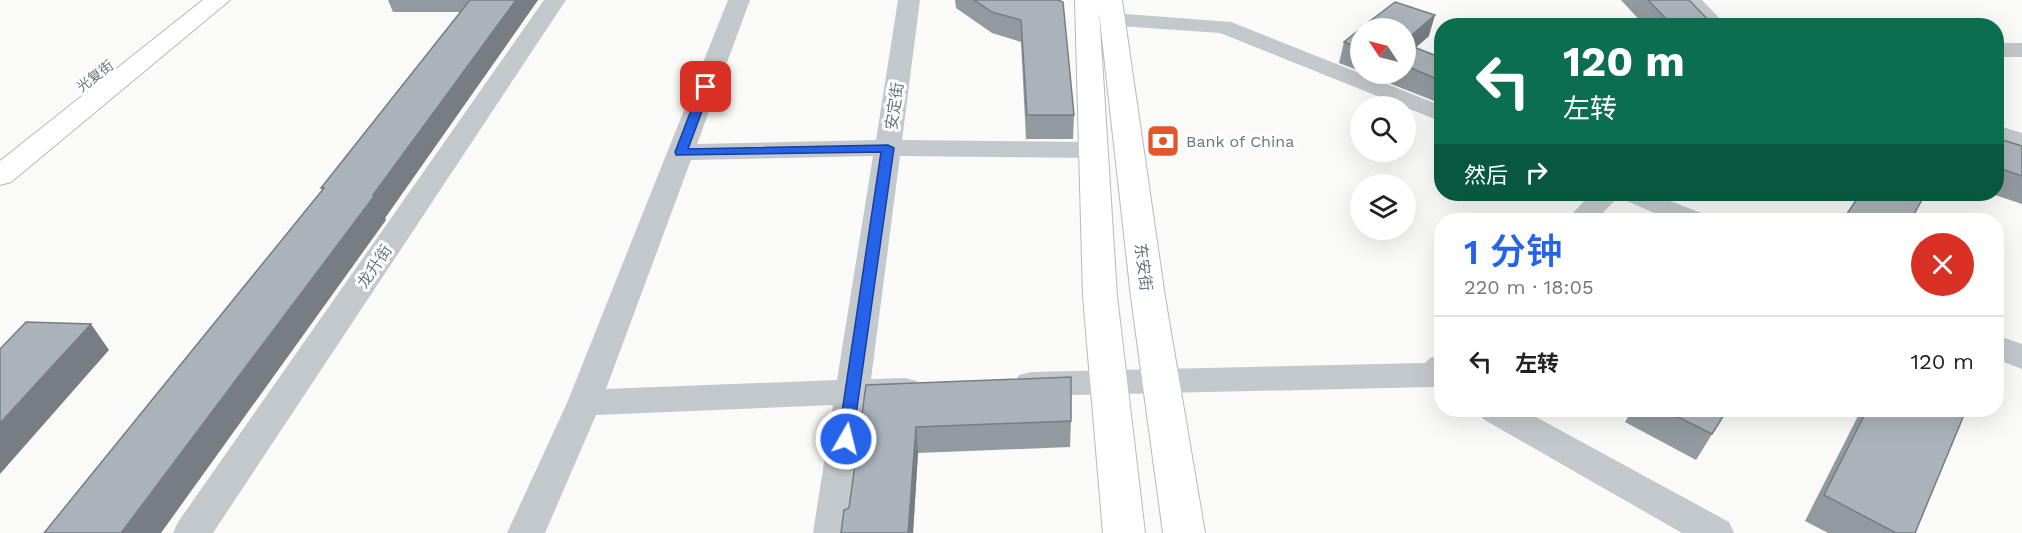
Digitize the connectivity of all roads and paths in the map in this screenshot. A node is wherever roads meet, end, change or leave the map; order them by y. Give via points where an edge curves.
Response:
1 (191, 0) edge
2 (218, 0) edge
3 (555, 0) edge
4 (739, 0) edge
5 (909, 0) edge
6 (1087, 0) edge
7 (1690, 0) edge
8 (1111, 10) edge
9 (1708, 18) edge
10 (2004, 50) edge
11 (2022, 50) edge
12 (1434, 112) edge
13 (2004, 135) edge
14 (2022, 141) edge
15 (888, 148) junction
16 (1094, 150) junction
17 (0, 152) edge
18 (681, 152) junction
19 (0, 176) edge
20 (1599, 201) edge
21 (1646, 201) edge
22 (1587, 213) edge
23 (1676, 213) edge
24 (2004, 349) edge
25 (2022, 357) edge
26 (1434, 373) edge
27 (1161, 380) junction
28 (1108, 381) junction
29 (1004, 385) edge
30 (934, 388) edge
31 (853, 392) junction
32 (584, 403) junction
33 (1508, 417) edge
34 (192, 533) edge
35 (526, 533) edge
36 (832, 533) edge
37 (1124, 533) edge
38 (1184, 533) edge
39 (1715, 533) edge

1 - 17 main road, 光复街
2 - 19 main road
3 - 34 street, 龙升街
4 - 18 street
5 - 15 street, 安定街
6 - 16 main road
7 - 9 street
8 - 12 street via 1223,27
8 - 27 main road, 东安街
10 - 11 street
13 - 14 street
15 - 16 street
15 - 18 street
15 - 31 street, 安定街
16 - 28 main road
18 - 32 street
20 - 22 street
21 - 23 street
24 - 25 street
26 - 27 street
27 - 28 street
27 - 38 main road, 东安街
28 - 29 street
28 - 37 main road
30 - 31 street
31 - 32 street
31 - 36 street, 安定街
32 - 35 street
33 - 39 street

